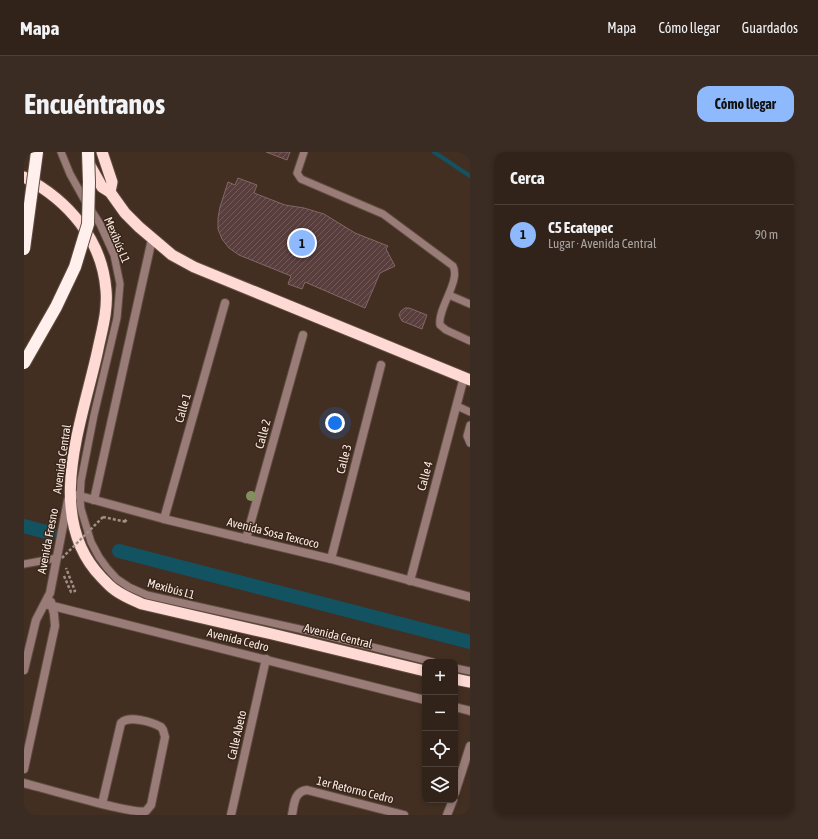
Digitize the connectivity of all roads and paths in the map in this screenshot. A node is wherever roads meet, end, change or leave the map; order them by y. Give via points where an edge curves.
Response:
1 (37, 152) edge
2 (61, 152) edge
3 (83, 152) edge
4 (88, 152) edge
5 (102, 152) edge
6 (304, 152) edge
7 (24, 177) edge
8 (110, 192) junction
9 (152, 239) junction
10 (24, 249) edge
11 (449, 295) junction
12 (226, 303) dead end
13 (470, 304) edge
14 (303, 335) dead end
15 (470, 341) edge
16 (24, 363) edge
17 (380, 365) dead end
18 (467, 378) edge
19 (457, 406) junction
20 (470, 412) edge
21 (470, 425) edge
22 (470, 442) edge
23 (75, 495) junction
24 (94, 500) junction
25 (103, 517) dead end
26 (164, 519) junction
27 (246, 539) junction
28 (60, 558) junction
29 (331, 560) junction
30 (24, 564) edge
31 (410, 580) junction
32 (470, 597) edge
33 (48, 605) junction
34 (266, 659) junction
35 (422, 659) edge
36 (458, 669) edge
37 (24, 670) edge
38 (422, 670) edge
39 (470, 671) edge
40 (458, 680) edge
41 (470, 682) edge
42 (422, 699) edge
43 (458, 708) edge
44 (470, 711) edge
45 (470, 746) edge
46 (24, 769) edge
47 (24, 783) edge
48 (458, 784) edge
49 (452, 803) edge
50 (102, 804) junction
51 (148, 813) edge
52 (231, 815) edge
53 (292, 815) edge
54 (404, 815) edge
55 (448, 815) edge

1 - 10 highway, bridge
2 - 23 lane, Mexibús L1 via 70,174 100,224 114,255 120,284 117,318 81,482
3 - 8 highway via 102,187
4 - 16 highway, bridge via 88,224 75,267 56,308
5 - 8 highway via 112,182
6 - 11 lane via 298,173 301,179 383,214 453,266 455,272
7 - 23 highway, Avenida Central via 49,193 83,225 97,252 107,291 105,317 74,452
8 - 9 highway via 125,213
9 - 18 highway via 172,255 194,267
9 - 24 street
11 - 13 lane
11 - 15 lane via 440,318 440,325
12 - 26 street, Calle 1
14 - 27 street, Calle 2
17 - 29 street, Calle 3
18 - 19 street, Calle 4
19 - 20 lane
19 - 31 street, Calle 4
21 - 22 lane via 467,436
23 - 24 street, Avenida Sosa Texcoco
23 - 28 street, Avenida Fresno
23 - 35 lane, Mexibús L1 via 87,533 99,557 117,579 129,587 164,600 304,630
23 - 38 highway, Avenida Central via 70,506 76,532 89,563 123,596 170,611
24 - 26 street, Avenida Sosa Texcoco
25 - 28 path, bridge
26 - 27 street, Avenida Sosa Texcoco
27 - 29 street, Avenida Sosa Texcoco
28 - 28 path via 75,591 71,592
28 - 30 lane
28 - 33 street, Avenida Fresno
29 - 31 street, Avenida Sosa Texcoco
31 - 32 street, Avenida Sosa Texcoco
33 - 34 street, Avenida Cedro
33 - 37 street, Avenida Fresno via 41,609 36,620
33 - 46 street via 54,614 55,626
34 - 42 street, Avenida Cedro
34 - 52 street, Calle Abeto
36 - 39 lane
40 - 41 highway
43 - 44 street
45 - 48 street
47 - 50 street
49 - 55 street
50 - 51 street
50 - 51 street via 120,727 124,720 132,719 157,725 164,734
53 - 54 street, 1er Retorno Cedro via 297,795 308,790

